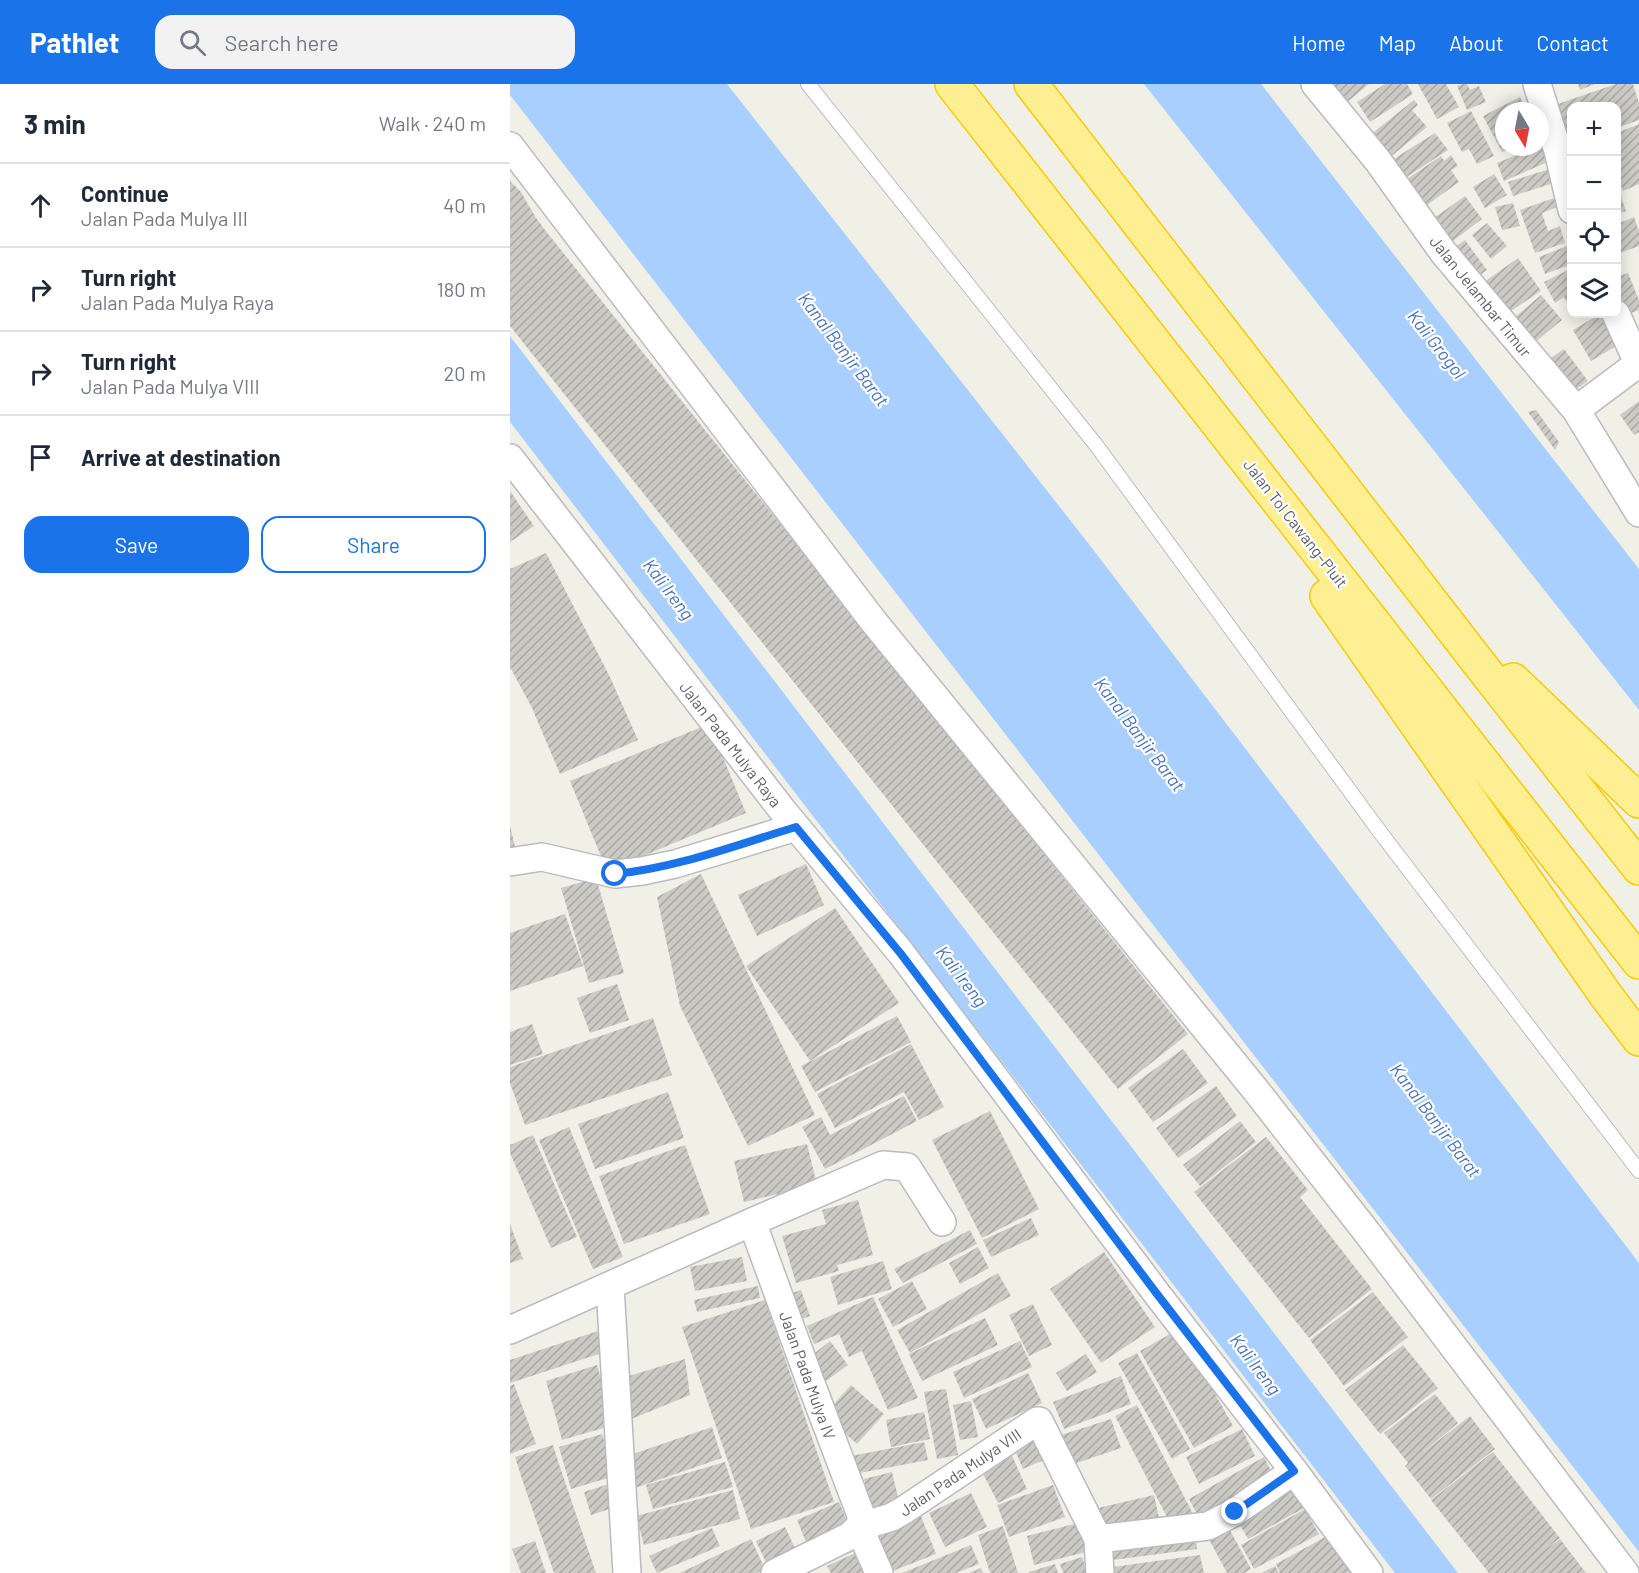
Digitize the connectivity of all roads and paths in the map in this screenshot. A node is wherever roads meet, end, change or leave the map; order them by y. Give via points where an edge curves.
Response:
1 (808, 84) edge
2 (952, 84) edge
3 (1031, 84) edge
4 (1315, 84) edge
5 (1537, 84) edge
6 (510, 146) edge
7 (1567, 189) edge
8 (1618, 318) edge
9 (1639, 363) edge
10 (1576, 410) junction
11 (1218, 423) junction
12 (510, 458) edge
13 (1639, 513) edge
14 (1471, 653) junction
15 (1639, 801) edge
16 (796, 827) junction
17 (510, 862) edge
18 (1639, 868) edge
19 (1639, 962) edge
20 (1639, 1039) edge
21 (1639, 1171) edge
22 (752, 1222) junction
23 (942, 1222) dead end
24 (610, 1286) junction
25 (510, 1330) edge
26 (1294, 1471) junction
27 (859, 1527) junction
28 (1098, 1539) junction
29 (627, 1573) edge
30 (775, 1573) edge
31 (879, 1573) edge
32 (1100, 1573) edge
33 (1369, 1573) edge
34 (1625, 1573) edge

1 - 21 lane via 1096,445 1380,832
2 - 11 highway, Jalan Tol Cawang–Pluit
3 - 14 highway
4 - 10 street, Jalan Jelambar Timur via 1378,161 1443,252
5 - 7 street
6 - 34 street via 874,622 1365,1230
8 - 9 street
9 - 10 street
10 - 13 street, Jalan Jelambar Timur
11 - 19 highway, Jalan Tol Cawang–Pluit
11 - 20 highway via 1298,554
12 - 16 street, Jalan Pada Mulya Raya
14 - 15 highway via 1512,679
14 - 18 highway
16 - 17 street via 642,871 615,874 542,857
16 - 26 street, Jalan Pada Mulya Raya via 901,954
22 - 23 street via 883,1165 907,1167
22 - 24 street
22 - 27 street, Jalan Pada Mulya IV via 862,1518
24 - 25 street
24 - 29 street
26 - 28 street via 1208,1526
26 - 33 street, Jalan Pada Mulya Raya
27 - 28 street, Jalan Pada Mulya VIII via 904,1510 1039,1421
27 - 30 street via 850,1536
27 - 31 street, Jalan Pada Mulya IV
28 - 32 street

